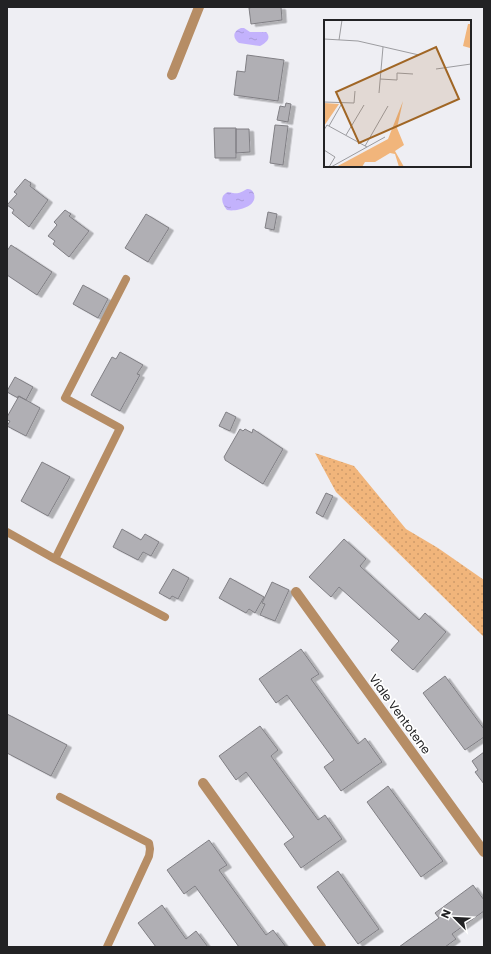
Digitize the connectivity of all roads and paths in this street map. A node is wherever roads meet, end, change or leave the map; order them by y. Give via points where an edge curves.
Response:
1 (200, 7) edge
2 (172, 75) dead end
3 (126, 278) dead end
4 (7, 532) edge
5 (55, 559) junction
6 (296, 592) dead end
7 (165, 617) dead end
8 (203, 783) dead end
9 (60, 797) dead end
10 (484, 852) edge
11 (107, 947) edge
12 (321, 947) edge

1 - 2 street
3 - 5 lane via 65,398 120,428
4 - 5 lane
5 - 7 lane
6 - 10 street, Viale Ventotene
8 - 12 street
9 - 11 lane via 149,843 149,856

